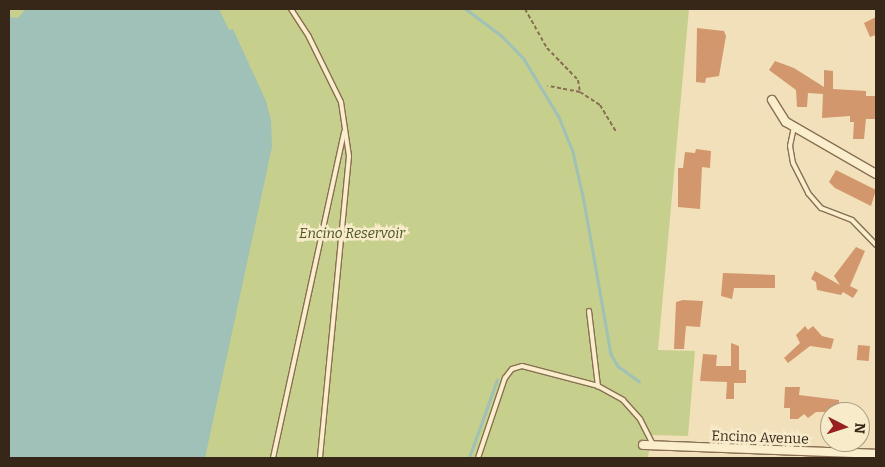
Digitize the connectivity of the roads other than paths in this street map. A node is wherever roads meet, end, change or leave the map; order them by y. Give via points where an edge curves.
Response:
1 (291, 9) edge
2 (772, 100) dead end
3 (794, 127) junction
4 (346, 128) junction
5 (876, 174) edge
6 (876, 246) edge
7 (589, 311) dead end
8 (598, 386) junction
9 (643, 445) dead end
10 (653, 445) junction
11 (724, 449) junction
12 (876, 454) edge
13 (829, 455) edge
14 (273, 458) edge
15 (320, 458) edge
16 (478, 458) edge
17 (724, 458) edge

1 - 4 lane via 334,86
2 - 3 street via 786,122
3 - 5 street
3 - 6 lane via 790,146 793,163 808,193 821,208 852,220
4 - 14 lane
4 - 15 lane via 350,156
7 - 8 lane
8 - 10 lane via 634,411
8 - 16 lane via 522,366 512,369
9 - 10 street, Encino Avenue
10 - 11 street, Encino Avenue
11 - 13 street, Encino Avenue
11 - 17 street
12 - 13 street, Encino Avenue

